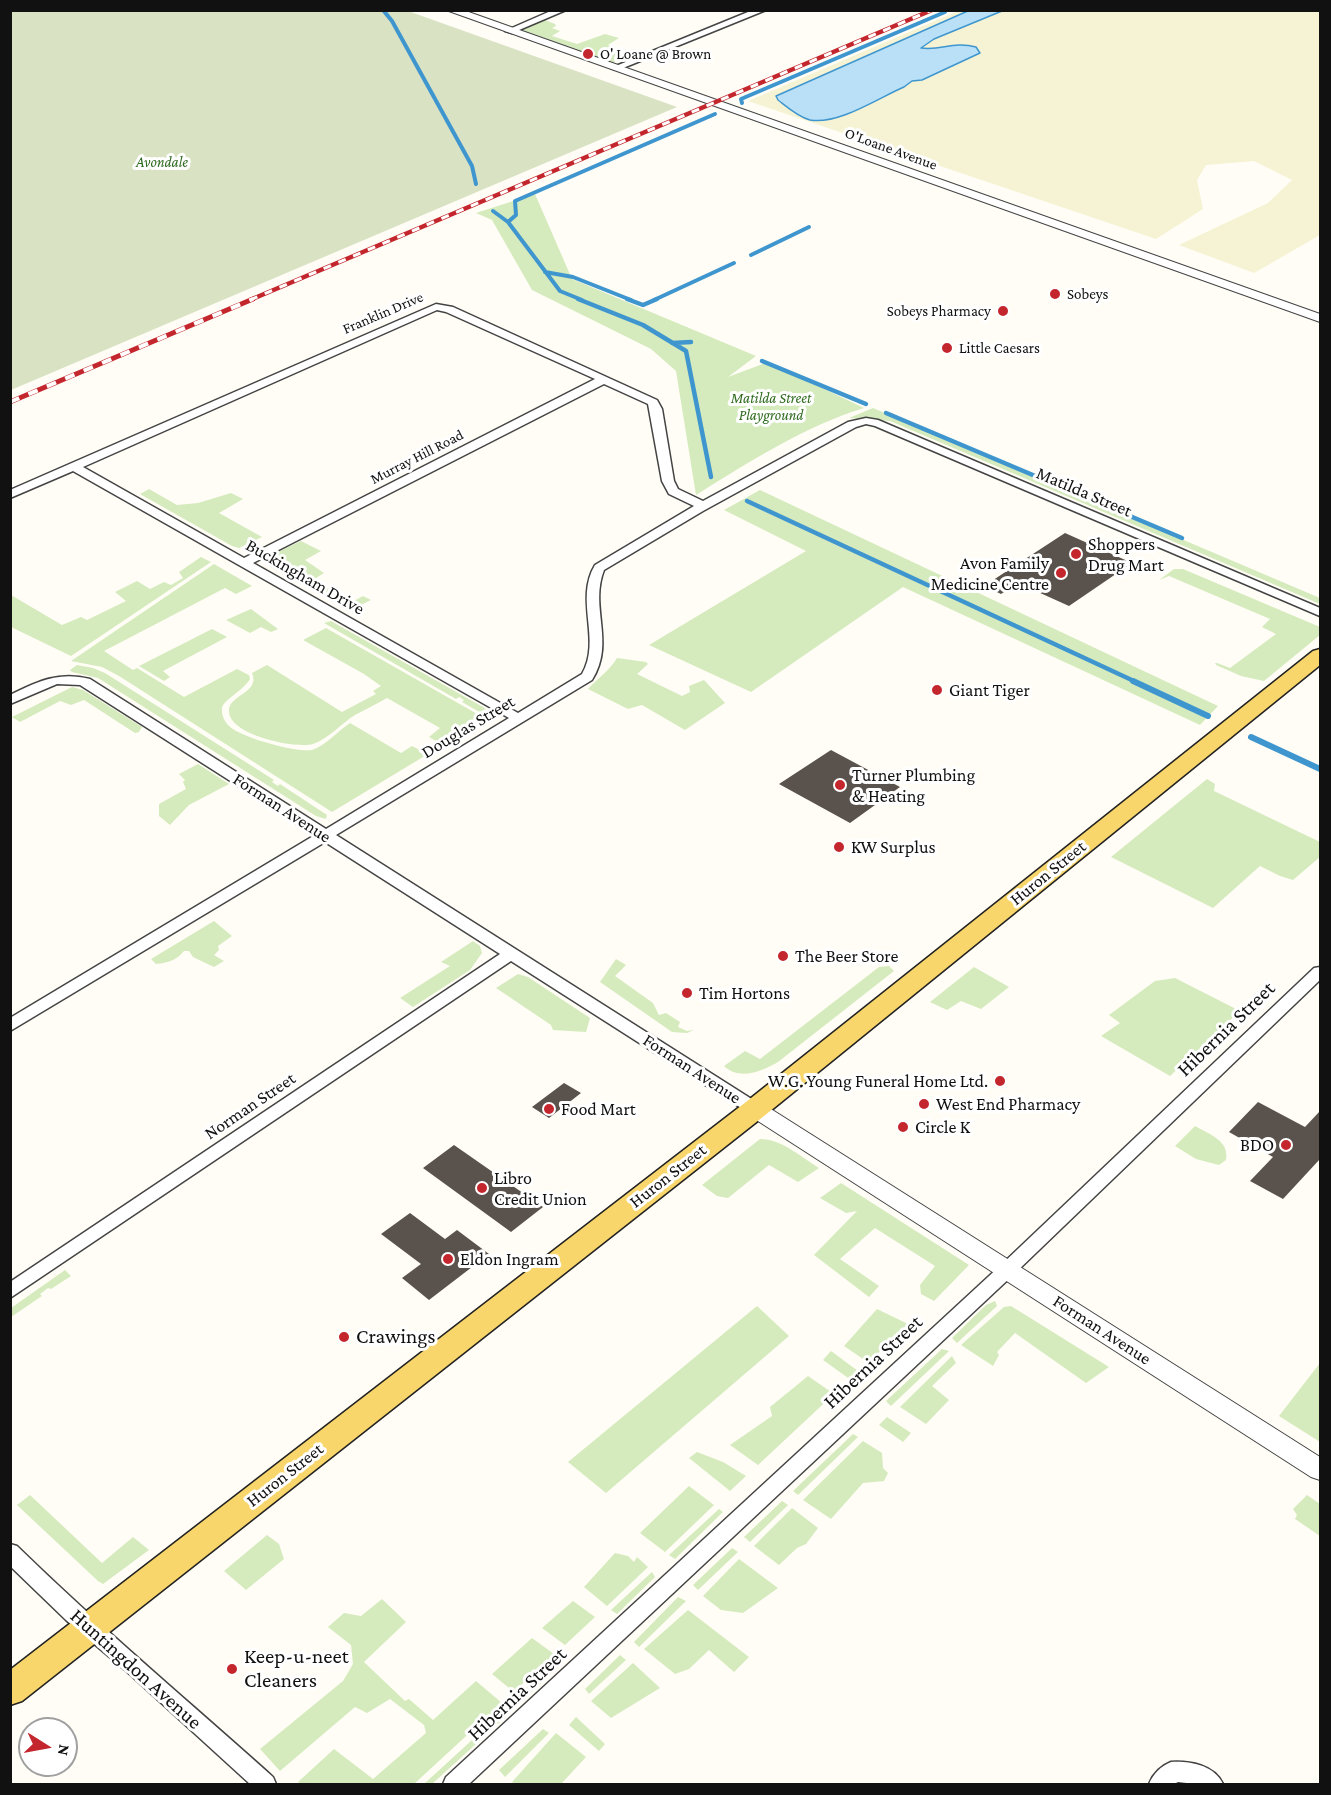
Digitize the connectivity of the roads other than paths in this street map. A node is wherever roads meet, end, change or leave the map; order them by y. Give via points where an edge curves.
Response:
1 (451, 10) edge
2 (562, 10) edge
3 (762, 10) edge
4 (509, 31) junction
5 (615, 68) junction
6 (1320, 318) edge
7 (604, 379) junction
8 (866, 421) joint
9 (74, 467) junction
10 (10, 495) edge
11 (703, 506) junction
12 (243, 563) junction
13 (1320, 612) edge
14 (1320, 655) edge
15 (10, 700) edge
16 (518, 718) junction
17 (326, 836) junction
18 (511, 954) junction
19 (1320, 972) edge
20 (10, 1026) edge
21 (755, 1109) junction
22 (1007, 1270) junction
23 (10, 1291) edge
24 (1320, 1470) edge
25 (10, 1552) edge
26 (90, 1627) junction
27 (10, 1690) edge
28 (265, 1785) edge
29 (454, 1785) edge
30 (1160, 1785) edge
31 (1212, 1785) edge

1 - 4 street, O'Loane Avenue
2 - 4 street
3 - 5 street
4 - 5 street, O'Loane Avenue
5 - 6 street, O'Loane Avenue
7 - 9 street, Franklin Drive via 448,309 431,308
7 - 11 street, Franklin Drive via 653,402 668,481 673,491
7 - 12 street, Murray Hill Road
8 - 11 street, Douglas Street via 852,424
8 - 13 street, Matilda Street
9 - 10 street, Franklin Drive
9 - 12 street, Buckingham Drive
11 - 16 street, Douglas Street via 599,568 594,576 598,652 593,669 587,677
12 - 16 street, Buckingham Drive
14 - 21 main road, Huron Street
15 - 17 street, Forman Avenue via 60,678 85,682
16 - 17 street, Douglas Street
17 - 18 street, Forman Avenue
17 - 20 street, Douglas Street
18 - 21 street, Forman Avenue
18 - 23 street, Norman Street
19 - 22 street, Hibernia Street
21 - 22 street, Forman Avenue
21 - 26 main road, Huron Street
22 - 24 street, Forman Avenue
22 - 29 street, Hibernia Street
25 - 26 street, Huntingdon Avenue
26 - 27 main road, Huron Street
26 - 28 street, Huntingdon Avenue
30 - 31 street via 1171,1772 1184,1771 1195,1771

